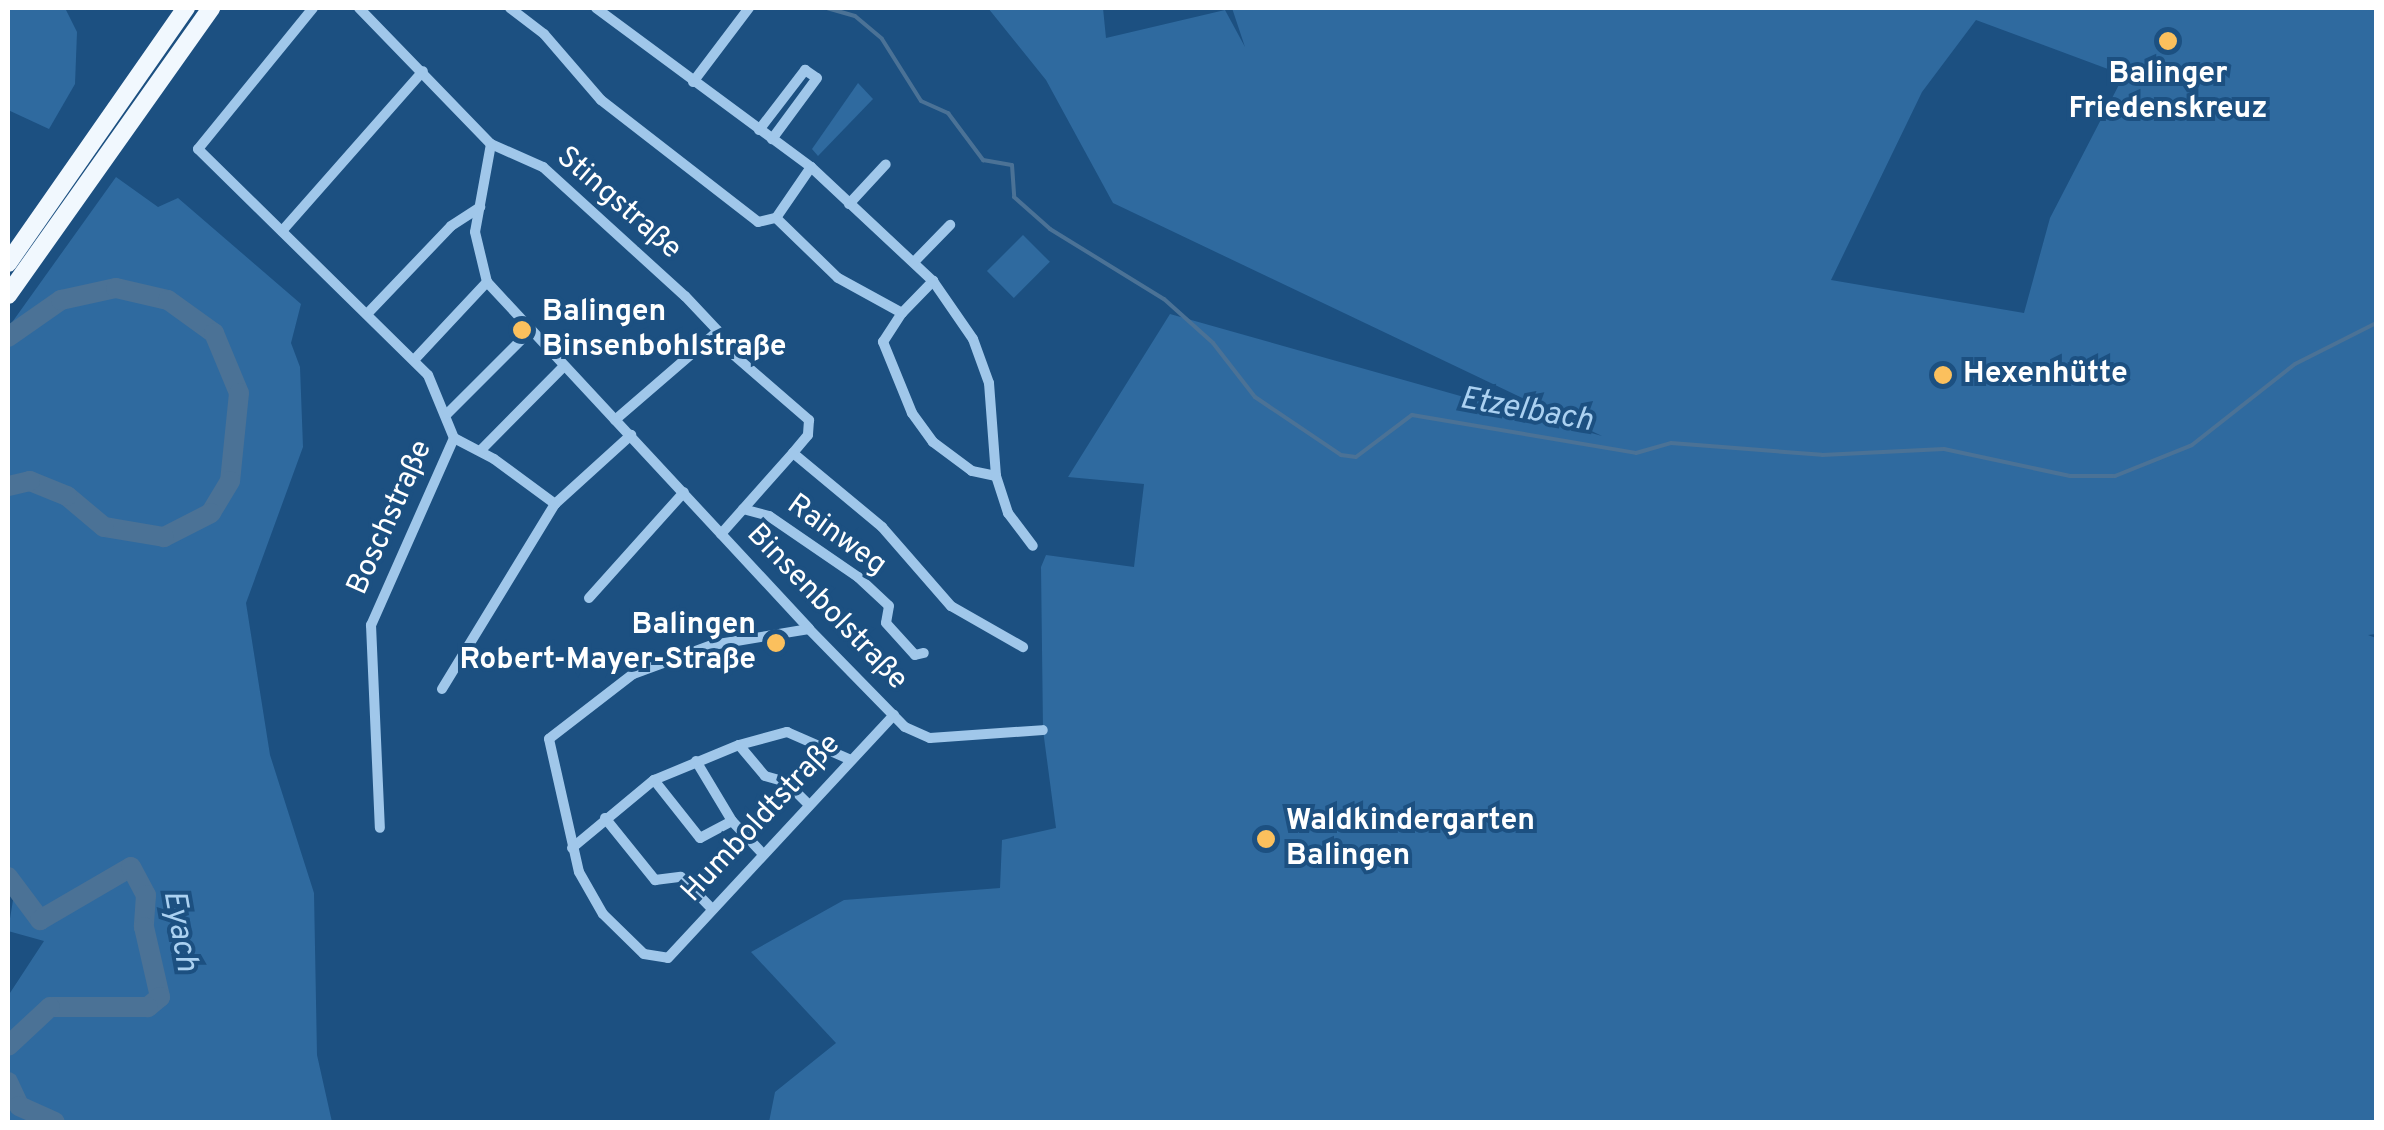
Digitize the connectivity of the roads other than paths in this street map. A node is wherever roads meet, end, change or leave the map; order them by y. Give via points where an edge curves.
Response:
1 (186, 8) edge
2 (210, 8) edge
3 (313, 8) edge
4 (359, 8) edge
5 (510, 8) edge
6 (596, 8) edge
7 (749, 8) edge
8 (423, 71) junction
9 (693, 82) junction
10 (759, 130) junction
11 (772, 139) junction
12 (491, 144) junction
13 (886, 164) dead end
14 (811, 167) junction
15 (849, 204) junction
16 (480, 207) junction
17 (776, 218) junction
18 (950, 225) dead end
19 (282, 231) junction
20 (41, 232) junction
21 (914, 262) junction
22 (8, 264) edge
23 (933, 280) junction
24 (487, 282) junction
25 (8, 295) edge
26 (368, 313) junction
27 (902, 314) junction
28 (531, 330) junction
29 (718, 331) junction
30 (414, 360) junction
31 (564, 366) junction
32 (447, 414) junction
33 (615, 420) junction
34 (631, 435) junction
35 (454, 438) junction
36 (480, 450) junction
37 (793, 453) junction
38 (996, 476) junction
39 (684, 492) junction
40 (554, 504) junction
41 (743, 510) junction
42 (721, 534) junction
43 (1033, 546) dead end
44 (588, 598) dead end
45 (808, 629) junction
46 (1023, 646) dead end
47 (924, 654) dead end
48 (442, 689) dead end
49 (894, 715) junction
50 (1043, 730) dead end
51 (739, 746) junction
52 (851, 760) junction
53 (696, 761) junction
54 (654, 780) junction
55 (809, 805) junction
56 (605, 818) junction
57 (732, 821) junction
58 (380, 828) dead end
59 (572, 848) junction
60 (762, 854) junction
61 (712, 908) junction

1 - 20 highway
2 - 20 highway
3 - 19 street, Boschstraße via 198,149
4 - 8 street, Stingstraße
5 - 17 street via 544,34 601,100 758,222
6 - 9 street
7 - 9 street
8 - 12 street, Stingstraße
8 - 19 street
9 - 10 street
10 - 11 street
10 - 11 street via 806,70 816,78
11 - 14 street
12 - 16 street
12 - 29 street, Stingstraße via 543,168
13 - 15 street
14 - 15 street
14 - 17 street
15 - 21 street
16 - 24 street via 478,261
16 - 26 street via 451,226
17 - 27 street via 838,278
18 - 21 street
19 - 26 street, Boschstraße
20 - 22 highway
20 - 25 highway
21 - 23 street
23 - 27 street
23 - 38 street via 973,339 989,383
24 - 28 street, Binsenbolstraße
24 - 30 street
26 - 30 street, Boschstraße
27 - 38 street via 883,342 888,366 932,442 972,472
28 - 31 street, Binsenbolstraße
28 - 32 street
29 - 33 street
29 - 37 street, Stingstraße via 720,343 809,420 808,435
30 - 32 street, Boschstraße
31 - 33 street, Binsenbolstraße
31 - 36 street
32 - 35 street, Boschstraße
33 - 34 street, Binsenbolstraße
34 - 39 street, Binsenbolstraße
34 - 40 street
35 - 36 street
35 - 58 street, Boschstraße via 370,624
36 - 40 street
37 - 41 street
37 - 46 street via 882,527 952,606
38 - 43 street via 1008,514
39 - 42 street, Binsenbolstraße
39 - 44 street
40 - 48 street
41 - 42 street
41 - 47 street, Rainweg via 769,516 858,577 889,606 886,623 914,655
42 - 45 street, Binsenbolstraße
45 - 49 street, Binsenbolstraße
45 - 59 street via 672,658 622,679 566,721 549,739
49 - 50 street, Binsenbolstraße via 930,738
49 - 52 street, Humboldtstraße
51 - 52 street via 787,732
51 - 53 street
51 - 55 street via 764,776 786,782
52 - 55 street, Humboldtstraße
53 - 54 street
53 - 57 street
54 - 56 street
54 - 57 street via 700,838
55 - 60 street, Humboldtstraße
56 - 59 street
56 - 61 street via 655,880 681,878
57 - 60 street
59 - 61 street, Humboldtstraße via 604,914 644,954 668,958
60 - 61 street, Humboldtstraße

